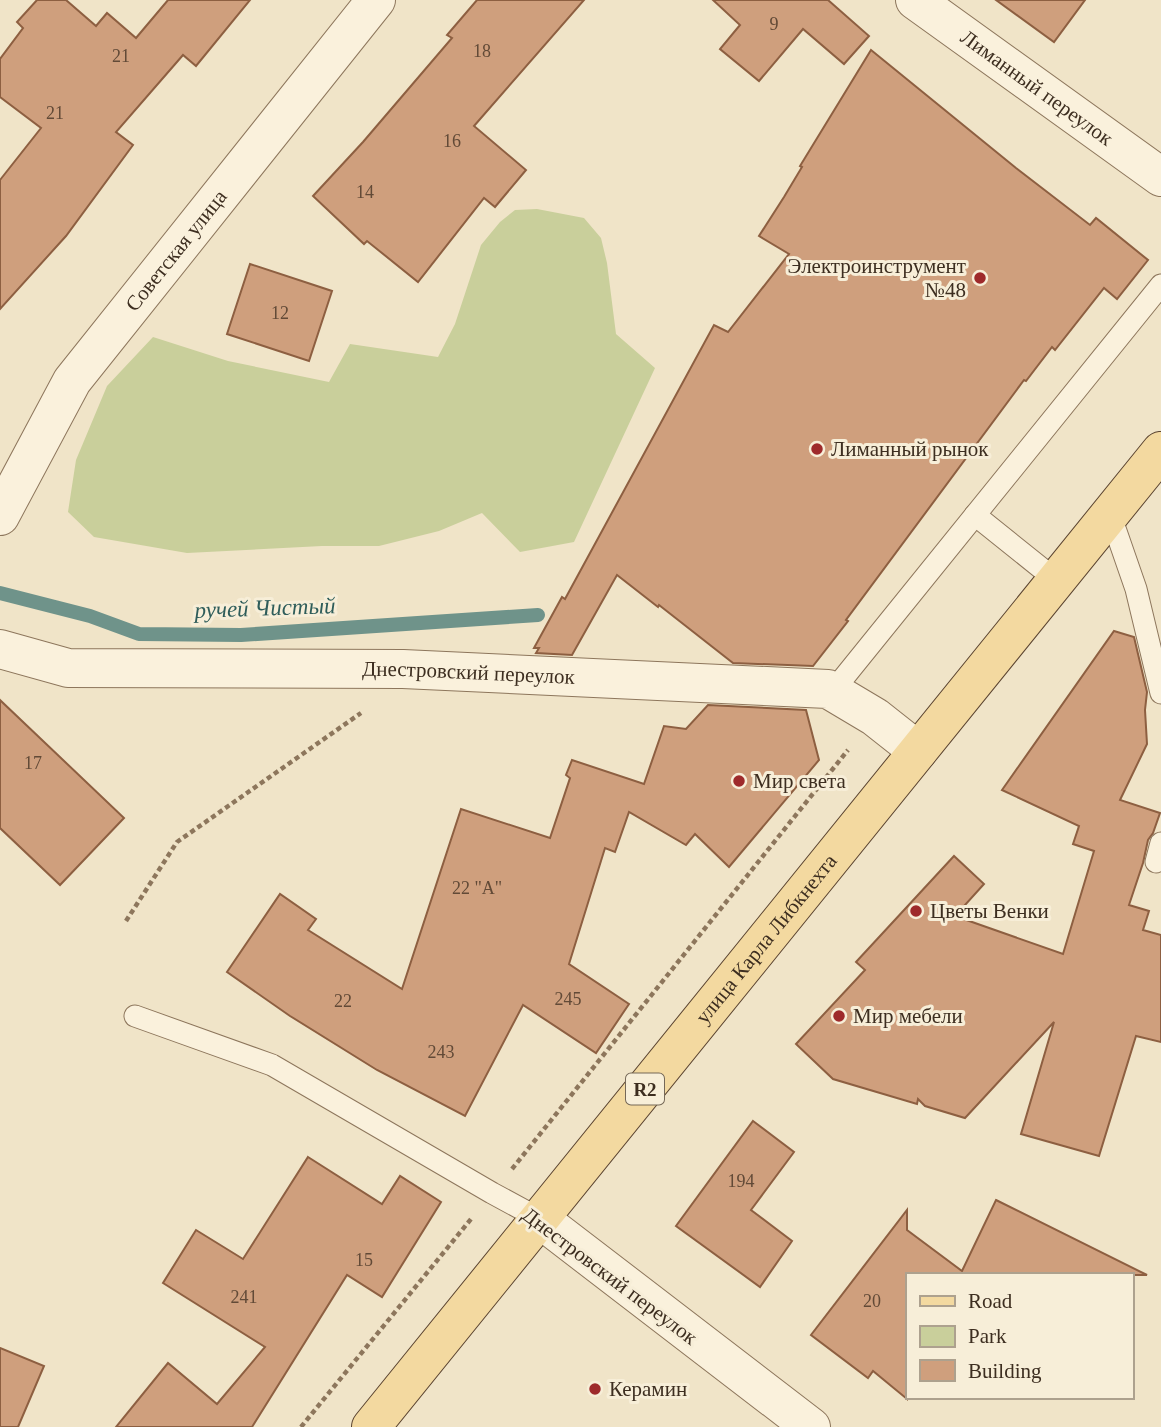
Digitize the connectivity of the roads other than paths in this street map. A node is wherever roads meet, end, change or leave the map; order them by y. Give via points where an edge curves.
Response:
1 (376, 0) edge
2 (915, 0) edge
3 (1161, 177) edge
4 (1161, 285) edge
5 (1161, 451) edge
6 (1110, 514) junction
7 (975, 515) junction
8 (0, 516) edge
9 (1056, 580) junction
10 (0, 649) edge
11 (828, 690) junction
12 (1161, 693) edge
13 (918, 751) junction
14 (135, 1016) dead end
15 (540, 1219) junction
16 (371, 1427) edge
17 (811, 1427) edge

1 - 8 street, Советская улица via 72,382
2 - 3 street, Лиманный переулок
4 - 7 lane
5 - 6 main road, улица Карла Либкнехта / R2
6 - 9 main road, улица Карла Либкнехта / R2
6 - 12 lane via 1136,589
7 - 9 lane
7 - 11 lane via 841,681
9 - 13 main road, улица Карла Либкнехта / R2
10 - 11 street, Днестровский переулок via 68,668 403,669
11 - 13 street, Днестровский переулок via 875,717
13 - 15 main road, улица Карла Либкнехта / R2
14 - 15 lane, Днестровский переулок via 272,1065
15 - 16 main road, улица Карла Либкнехта / R2
15 - 17 street, Днестровский переулок

